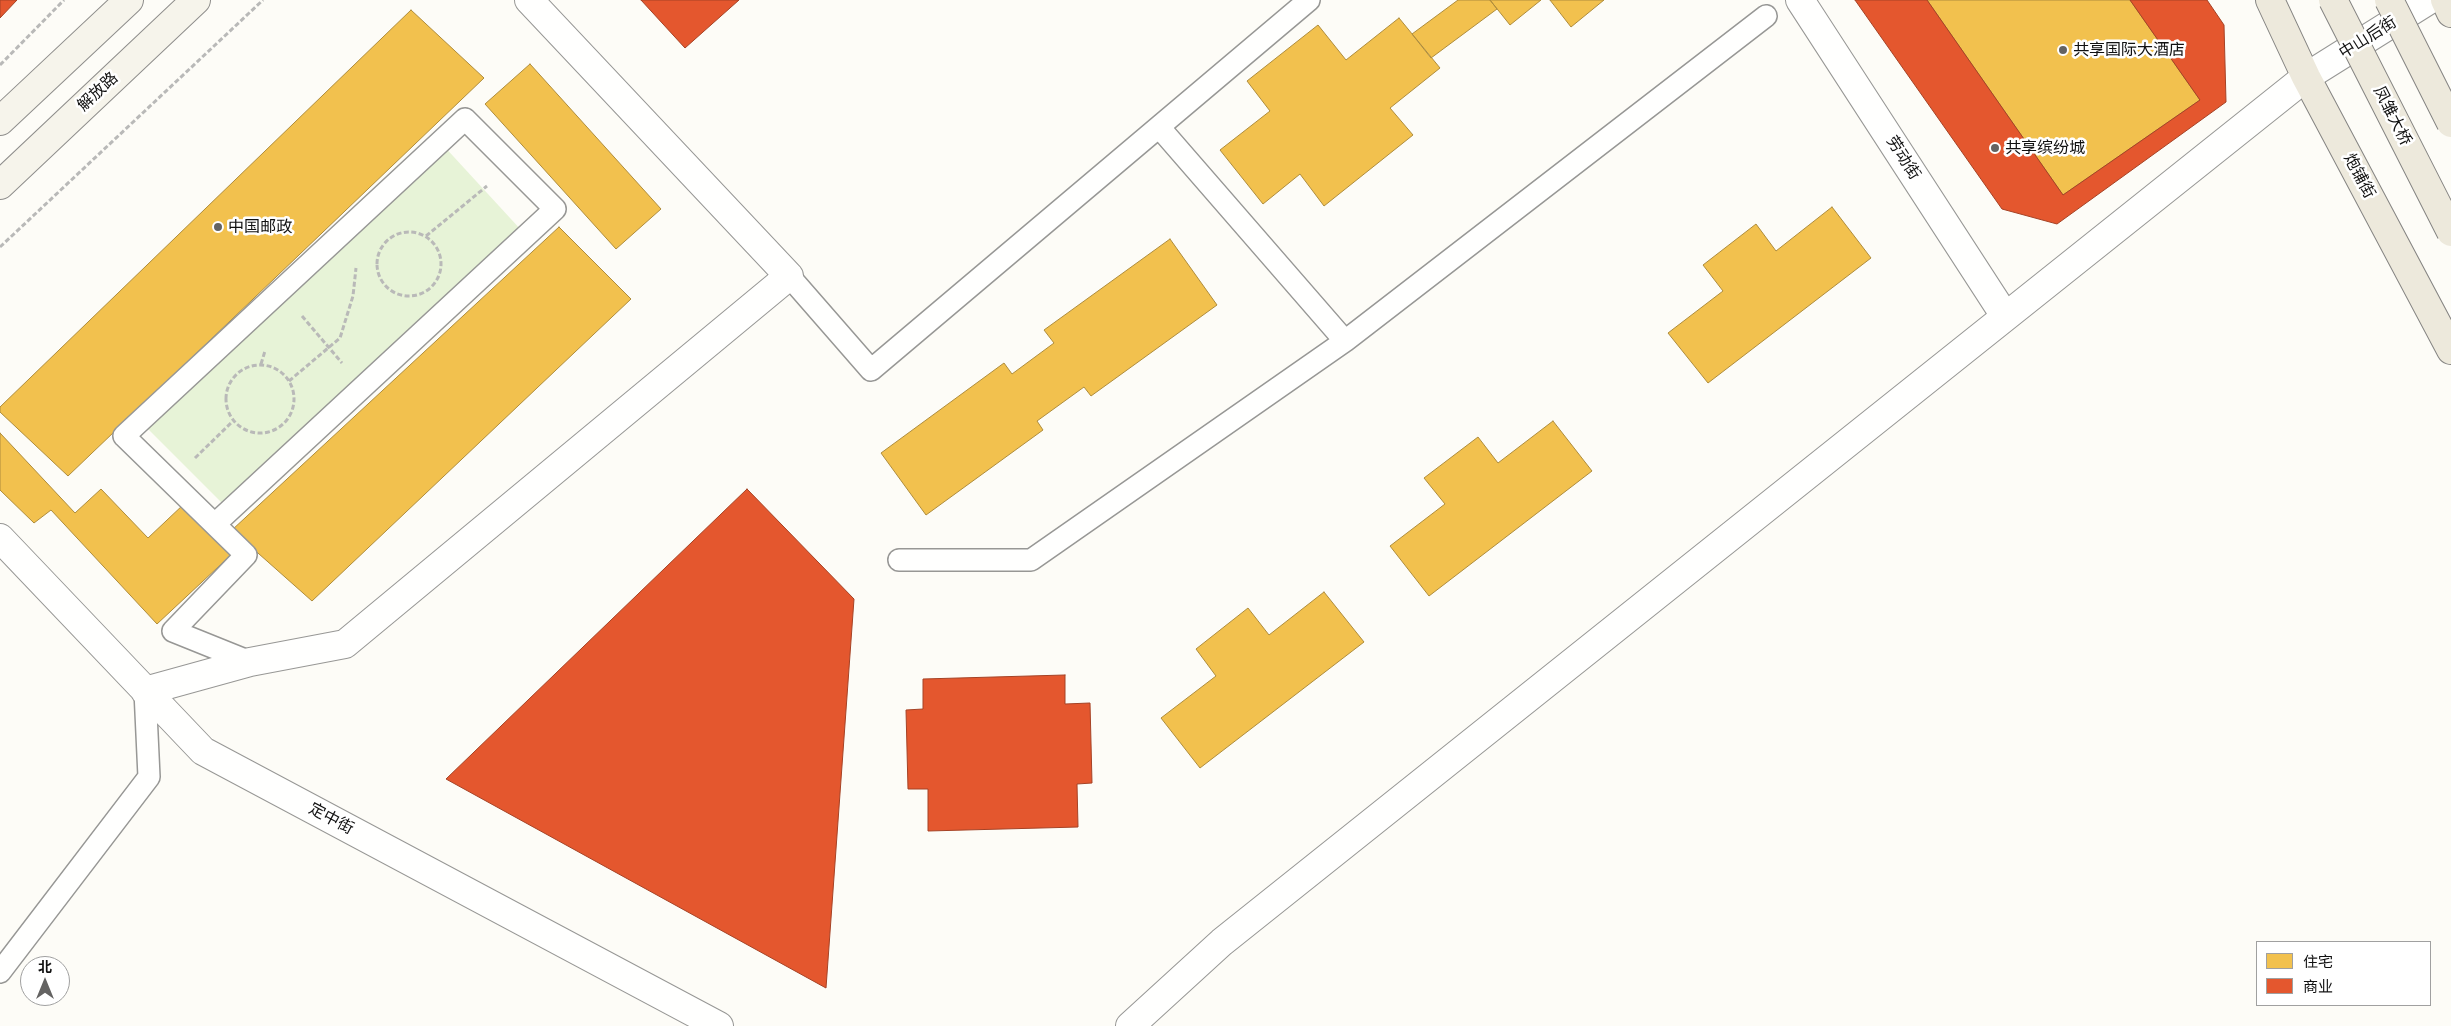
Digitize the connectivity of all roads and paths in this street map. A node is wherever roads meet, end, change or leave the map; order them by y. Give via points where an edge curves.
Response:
1 (64, 0) edge
2 (129, 0) edge
3 (196, 0) edge
4 (263, 0) edge
5 (530, 0) edge
6 (1308, 0) edge
7 (1800, 0) edge
8 (2270, 0) edge
9 (2333, 0) edge
10 (2389, 0) edge
11 (2429, 0) edge
12 (2445, 0) edge
13 (2451, 13) edge
14 (1766, 16) dead end
15 (0, 65) edge
16 (2306, 77) junction
17 (0, 121) edge
18 (2451, 123) edge
19 (1159, 127) junction
20 (512, 165) junction
21 (0, 185) edge
22 (360, 217) junction
23 (2451, 232) edge
24 (426, 236) junction
25 (0, 247) edge
26 (789, 276) junction
27 (2413, 278) junction
28 (281, 290) junction
29 (2005, 316) junction
30 (1345, 341) junction
31 (329, 348) junction
32 (2451, 350) edge
33 (2451, 370) edge
34 (289, 381) junction
35 (363, 387) junction
36 (233, 421) junction
37 (171, 481) junction
38 (215, 524) junction
39 (0, 538) edge
40 (899, 560) dead end
41 (250, 662) junction
42 (145, 691) junction
43 (0, 972) edge
44 (719, 1026) edge
45 (1130, 1026) edge

1 - 15 path
2 - 17 main road
3 - 21 main road, 解放路
4 - 25 path
5 - 26 street
6 - 19 lane
7 - 29 street, 劳动街
8 - 16 main road, 炮铺街
9 - 23 main road, 凤雏大桥, bridge
10 - 18 main road, bridge
11 - 16 street, 中山后街
12 - 13 main road
14 - 30 lane
16 - 27 main road, 炮铺街
16 - 29 street, 中山后街
19 - 26 lane via 871,370
19 - 30 lane
20 - 22 lane via 465,119
20 - 24 path
20 - 35 lane via 555,209
22 - 28 lane
22 - 31 path via 353,296 340,338
24 - 24 path via 416,232 395,234 379,249 377,272 389,290 410,296 420,294 436,281 442,262 439,251
26 - 41 street via 345,644
27 - 32 main road, 炮铺街
27 - 33 main road
28 - 31 path
28 - 37 lane via 124,436
29 - 45 street, 中山后街 via 1222,942
30 - 40 lane via 1031,560
31 - 34 path
31 - 35 path
34 - 36 path via 294,391 291,414 275,430 252,432
34 - 36 path via 272,366 255,365 240,370 231,379 225,400
35 - 38 lane
36 - 37 path
37 - 38 lane
38 - 41 lane via 246,555 173,631
39 - 42 street, 定中街
41 - 42 street
42 - 43 lane via 149,777
42 - 44 street, 定中街 via 203,751

